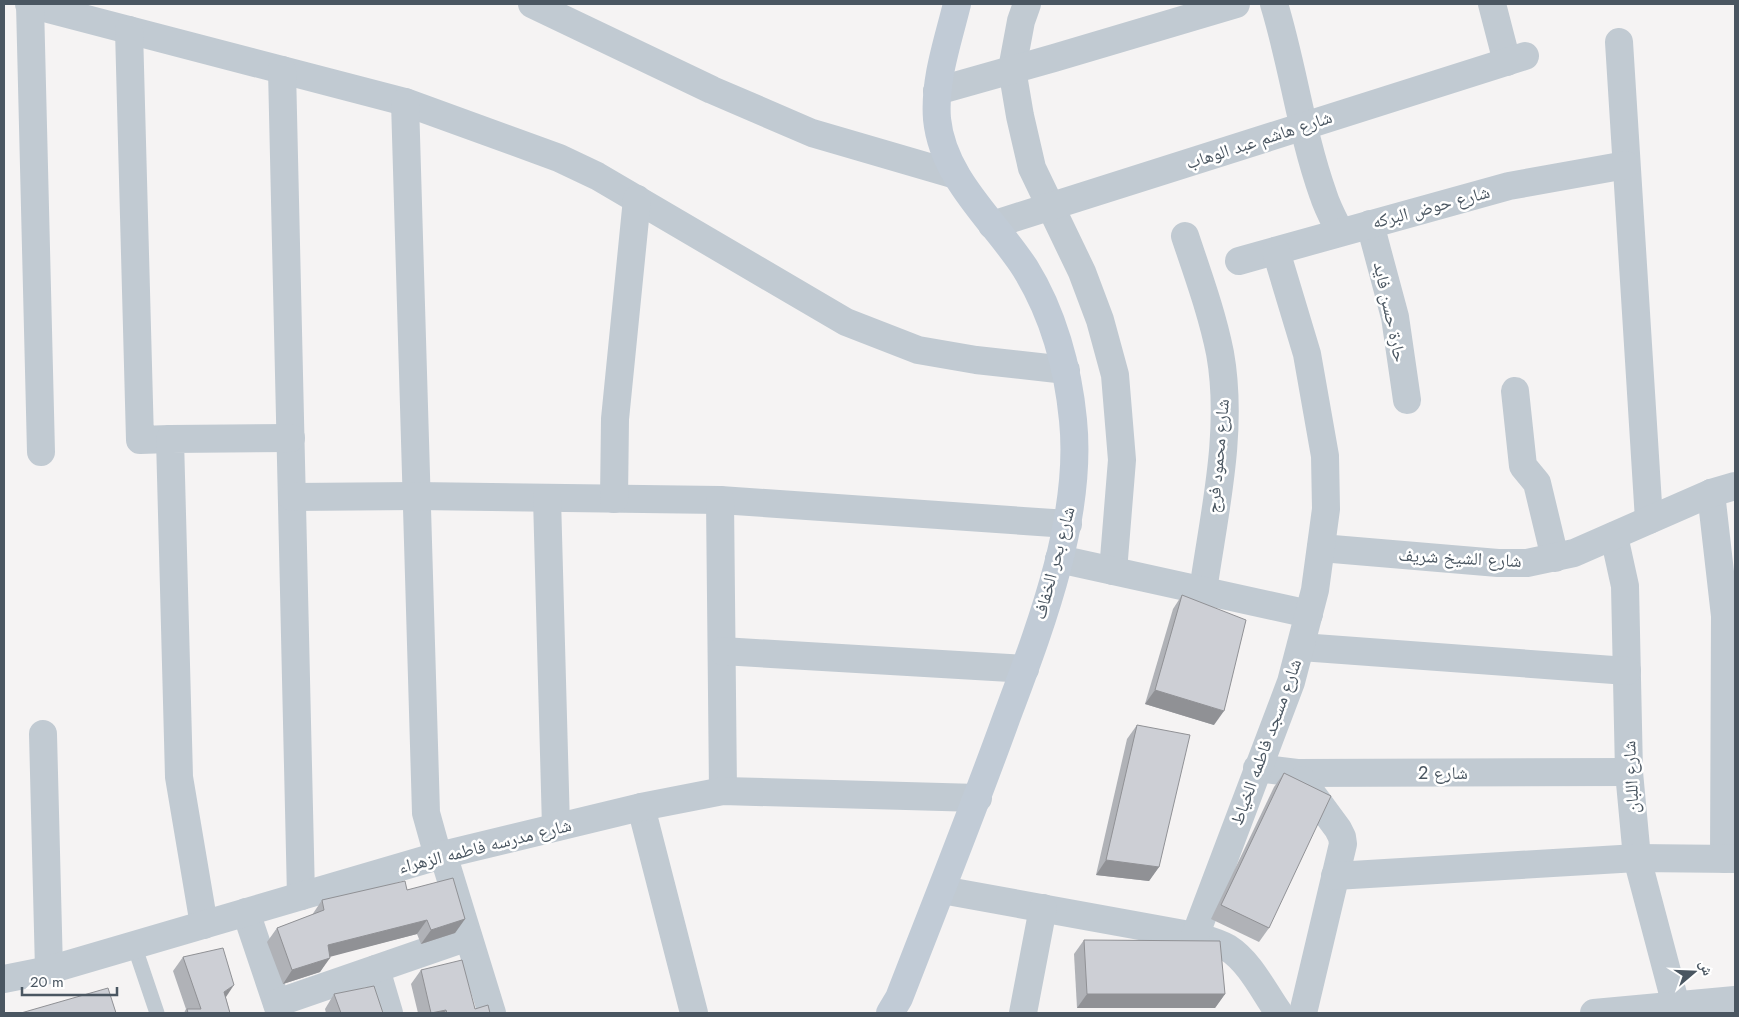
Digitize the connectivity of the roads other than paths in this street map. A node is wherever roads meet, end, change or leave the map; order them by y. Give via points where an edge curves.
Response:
1 (29, 4) edge
2 (532, 4) edge
3 (957, 4) edge
4 (1027, 4) edge
5 (1236, 4) edge
6 (1274, 4) edge
7 (1492, 4) edge
8 (129, 30) junction
9 (1619, 42) dead end
10 (1012, 69) junction
11 (282, 70) junction
12 (936, 91) junction
13 (405, 102) junction
14 (1304, 126) junction
15 (1626, 165) junction
16 (956, 176) junction
17 (637, 199) junction
18 (1051, 207) junction
19 (1370, 224) junction
20 (992, 225) junction
21 (1340, 232) junction
22 (1185, 236) dead end
23 (1276, 251) junction
24 (1239, 262) dead end
25 (1066, 370) junction
26 (1515, 391) dead end
27 (1407, 400) dead end
28 (291, 438) junction
29 (170, 439) junction
30 (41, 452) dead end
31 (1723, 490) edge
32 (417, 496) junction
33 (292, 497) junction
34 (547, 498) junction
35 (614, 499) junction
36 (720, 500) junction
37 (1649, 520) junction
38 (1068, 524) junction
39 (1614, 536) junction
40 (1321, 548) junction
41 (1555, 558) junction
42 (1059, 559) junction
43 (1112, 571) junction
44 (1203, 591) junction
45 (1309, 614) junction
46 (1301, 647) junction
47 (722, 651) junction
48 (1025, 669) junction
49 (1627, 671) junction
50 (44, 734) dead end
51 (1257, 768) junction
52 (1629, 772) junction
53 (1297, 773) junction
54 (723, 791) junction
55 (978, 798) junction
56 (641, 807) junction
57 (556, 827) junction
58 (441, 855) junction
59 (1637, 858) junction
60 (1730, 859) edge
61 (1335, 876) junction
62 (942, 890) junction
63 (301, 896) junction
64 (1043, 908) junction
65 (246, 912) junction
66 (204, 925) junction
67 (1194, 936) junction
68 (468, 937) junction
69 (134, 945) junction
70 (376, 969) junction
71 (49, 970) junction
72 (4, 979) edge
73 (1735, 1000) edge
74 (279, 1008) edge
75 (1677, 1009) edge
76 (157, 1013) edge
77 (389, 1013) edge
78 (492, 1013) edge
79 (694, 1013) edge
80 (890, 1013) edge
81 (1023, 1013) edge
82 (1279, 1013) edge
83 (1303, 1013) edge
84 (1594, 1013) edge

1 - 8 street
1 - 30 street
2 - 16 street via 712,90 812,133
3 - 12 street, شارع بحر الخفاف
4 - 10 street
5 - 10 street
6 - 14 street
7 - 14 street, شارع هاشم عبد الوهاب via 1516,59
8 - 11 street
8 - 29 street via 140,440
9 - 15 street
10 - 12 street
10 - 18 street via 1032,168
11 - 13 street
11 - 28 street
12 - 16 street, شارع بحر الخفاف via 939,130
13 - 17 street via 559,158
13 - 32 street
14 - 18 street, شارع هاشم عبد الوهاب
14 - 21 street via 1323,196
15 - 19 street, شارع حوض البركه via 1509,186
15 - 37 street
16 - 20 street, شارع بحر الخفاف
17 - 25 street via 846,322 918,350
17 - 35 street via 615,419
18 - 20 street, شارع هاشم عبد الوهاب
18 - 43 street via 1082,272 1116,375 1122,460
19 - 21 street, شارع حوض البركه
19 - 27 street, حارة حسن فايد via 1395,317
20 - 25 street, شارع بحر الخفاف via 1026,269 1049,318
21 - 23 street, شارع حوض البركه
22 - 44 street, شارع محمود فرج via 1212,319 1224,390 1221,462
23 - 24 street, شارع حوض البركه
23 - 40 street, شارع مسجد فاطمه الخياط via 1307,354 1325,456 1326,509
25 - 38 street, شارع بحر الخفاف via 1073,421 1074,464
26 - 41 street via 1524,466 1537,483
28 - 29 street
28 - 33 street
29 - 66 street via 179,777
31 - 37 street, شارع الشيخ شريف
31 - 60 street
32 - 33 street
32 - 34 street
32 - 58 street via 426,813
33 - 63 street
34 - 35 street
34 - 57 street
35 - 36 street
36 - 38 street
36 - 47 street
37 - 39 street, شارع الشيخ شريف
38 - 42 street, شارع بحر الخفاف
39 - 41 street, شارع الشيخ شريف
39 - 49 street, شارع اللبان via 1626,586
40 - 41 street, شارع الشيخ شريف via 1498,563 1527,563
40 - 45 street, شارع مسجد فاطمه الخياط via 1316,590
42 - 43 street
42 - 48 street, شارع بحر الخفاف
43 - 44 street
44 - 45 street
45 - 46 street, شارع مسجد فاطمه الخياط
46 - 49 street
46 - 51 street, شارع مسجد فاطمه الخياط via 1292,682
47 - 48 street
47 - 54 street
48 - 55 street, شارع بحر الخفاف
49 - 52 street, شارع اللبان
50 - 71 street
51 - 53 street, شارع 2
51 - 67 street, شارع مسجد فاطمه الخياط
52 - 53 street, شارع 2
52 - 59 street, شارع اللبان
53 - 61 street via 1342,837
54 - 55 street, شارع مدرسه فاطمه الزهراء
54 - 56 street, شارع مدرسه فاطمه الزهراء
55 - 62 street, شارع بحر الخفاف
56 - 57 street, شارع مدرسه فاطمه الزهراء
56 - 79 street
57 - 58 street, شارع مدرسه فاطمه الزهراء
58 - 63 street, شارع مدرسه فاطمه الزهراء
58 - 68 street
59 - 60 street
59 - 61 street
59 - 75 street, شارع اللبان
61 - 83 street
62 - 64 street
62 - 80 street, شارع بحر الخفاف
63 - 65 street, شارع مدرسه فاطمه الزهراء
64 - 67 street
64 - 81 street
65 - 66 street, شارع مدرسه فاطمه الزهراء
65 - 74 street
66 - 69 street, شارع مدرسه فاطمه الزهراء
67 - 82 street via 1228,948 1242,961
68 - 70 street
68 - 78 street
69 - 71 street, شارع مدرسه فاطمه الزهراء
69 - 76 lane
70 - 74 street
70 - 77 street
71 - 72 street, شارع مدرسه فاطمه الزهراء
73 - 75 street
75 - 84 street

